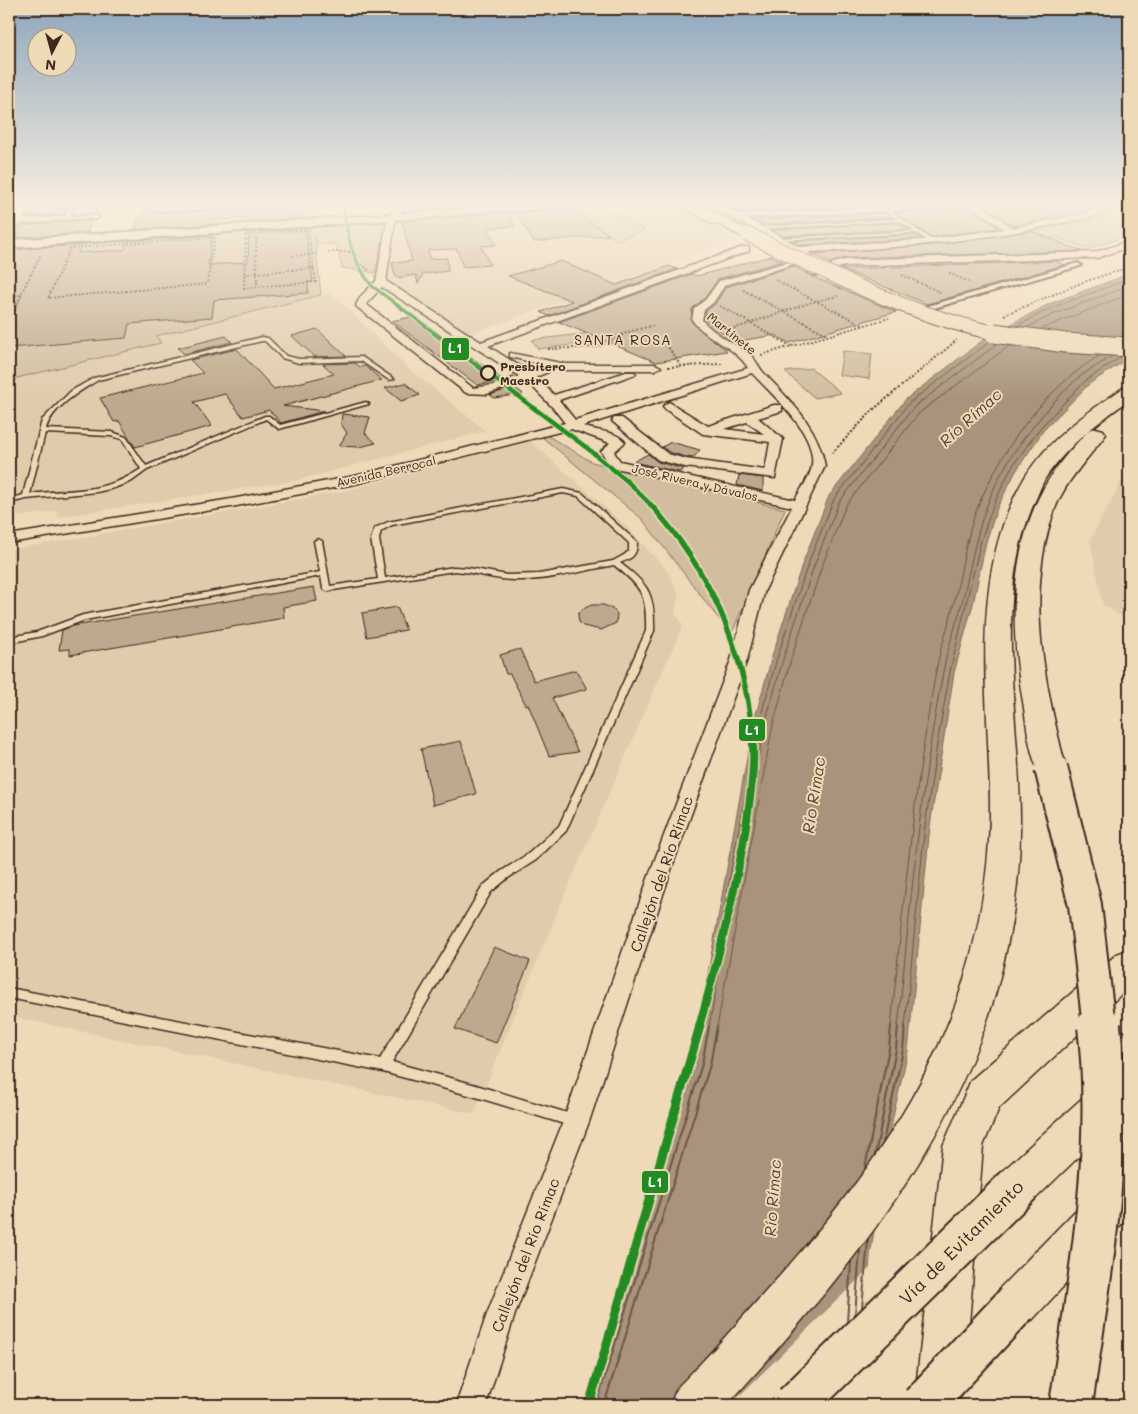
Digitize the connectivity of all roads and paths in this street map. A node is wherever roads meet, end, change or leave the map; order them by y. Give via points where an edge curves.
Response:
1 (34, 268) edge
2 (61, 268) edge
3 (209, 268) edge
4 (244, 268) edge
5 (257, 268) edge
6 (314, 268) joint
7 (364, 268) edge
8 (384, 268) edge
9 (674, 268) edge
10 (771, 268) edge
11 (806, 268) edge
12 (819, 268) edge
13 (834, 268) joint
14 (1071, 268) edge
15 (1126, 268) edge
16 (944, 271) dead end
17 (757, 272) junction
18 (816, 272) junction
19 (257, 273) junction
20 (898, 273) dead end
21 (244, 274) junction
22 (382, 278) junction
23 (726, 281) junction
24 (257, 287) junction
25 (858, 291) junction
26 (990, 292) junction
27 (958, 300) junction
28 (710, 301) junction
29 (815, 301) junction
30 (923, 309) junction
31 (784, 311) junction
32 (907, 313) junction
33 (9, 318) edge
34 (998, 318) dead end
35 (751, 323) junction
36 (655, 325) dead end
37 (863, 325) junction
38 (713, 334) junction
39 (829, 335) junction
40 (961, 338) dead end
41 (664, 340) dead end
42 (479, 346) junction
43 (792, 346) junction
44 (1129, 347) edge
45 (531, 350) joint
46 (514, 355) junction
47 (497, 357) junction
48 (545, 364) junction
49 (724, 364) dead end
50 (681, 366) junction
51 (576, 367) junction
52 (655, 368) junction
53 (754, 368) junction
54 (527, 376) junction
55 (391, 379) dead end
56 (596, 384) junction
57 (1129, 392) edge
58 (552, 399) junction
59 (366, 404) dead end
60 (669, 406) junction
61 (778, 408) dead end
62 (1129, 408) edge
63 (750, 418) junction
64 (572, 425) junction
65 (43, 431) junction
66 (708, 431) junction
67 (777, 439) junction
68 (820, 466) junction
69 (145, 469) junction
70 (26, 495) junction
71 (9, 501) edge
72 (800, 505) junction
73 (9, 539) edge
74 (318, 541) dead end
75 (616, 563) junction
76 (325, 573) junction
77 (382, 580) junction
78 (9, 640) edge
79 (1129, 964) edge
80 (9, 993) edge
81 (383, 1066) junction
82 (1129, 1082) edge
83 (576, 1122) junction
84 (1129, 1186) edge
85 (471, 1405) edge
86 (694, 1405) edge
87 (795, 1405) edge
88 (922, 1405) edge
89 (938, 1405) edge
90 (1071, 1405) edge

1 - 33 path
2 - 3 path via 48,298 207,284
4 - 21 path
5 - 19 path
6 - 19 path
6 - 24 path via 316,282
7 - 22 path
8 - 22 street
9 - 42 street
10 - 17 street
11 - 18 street
12 - 44 highway, bridge via 873,293 962,325 1056,343
13 - 18 street
13 - 30 street
14 - 26 street
15 - 34 path via 1027,303
16 - 26 path
17 - 23 street
17 - 29 path
18 - 25 street
19 - 21 path
19 - 24 path
20 - 27 path
21 - 24 path via 244,288
22 - 42 street
22 - 54 street via 361,305 470,391 480,392
23 - 28 street, Martinete via 718,286
23 - 31 path
25 - 29 path
25 - 32 street
26 - 27 street
27 - 30 street
28 - 35 path
28 - 38 street, Martinete via 699,309 697,320
29 - 31 path
29 - 37 path
30 - 32 street
31 - 35 path
31 - 39 path
32 - 37 path
35 - 38 path
35 - 43 path
36 - 45 path via 628,332 598,347
37 - 39 path
38 - 53 street, Martinete
39 - 43 path
40 - 68 path via 874,409
41 - 50 path
42 - 47 street
43 - 53 path
45 - 46 street
46 - 47 street
46 - 48 street
47 - 54 street
48 - 51 street
48 - 54 street via 544,370
49 - 50 path
50 - 52 path
51 - 52 street
51 - 56 street
52 - 56 street
53 - 60 street
53 - 64 street, Avenida Berrocal
53 - 68 street via 811,434
54 - 58 street
55 - 65 lane via 362,358 299,361 284,357 266,339 257,339 96,379 73,392 45,420
56 - 58 street
57 - 86 highway via 1084,422 1055,451 1031,486 1011,528 999,591 998,658 1005,818 1003,863 995,918 964,1033 923,1120 870,1203 808,1279
58 - 64 street
59 - 69 lane via 279,427 267,417
60 - 66 street
60 - 67 street via 618,421 663,457 770,475
61 - 63 street
62 - 90 highway, bridge via 1095,435 1070,464 1050,496 1031,545 1027,596 1029,662 1085,905 1101,1043 1104,1128 1094,1246
63 - 66 street
63 - 67 street via 775,434
64 - 72 street, José Rivera y Dávalos via 587,432 605,434 618,442 608,451 616,464
64 - 73 street, Avenida Berrocal via 355,480
65 - 69 lane via 112,434 124,438
65 - 70 lane
66 - 67 street
68 - 72 street, Callejón del Río Rímac
69 - 70 lane via 102,491
70 - 71 lane
72 - 83 street, Callejón del Río Rímac via 757,590 739,660 662,867
74 - 76 lane
75 - 77 lane via 517,578 498,577 468,568
75 - 77 lane via 633,551 633,542 580,494 563,492 390,523 378,530 375,539
75 - 81 lane via 646,590 652,606 650,631 563,828 532,857 487,889
76 - 77 lane via 327,589
76 - 78 lane via 83,618 39,634
79 - 89 highway via 985,1094 963,1146
80 - 81 lane
81 - 83 lane
82 - 87 highway, Vía de Evitamiento, bridge
83 - 85 street, Callejón del Río Rímac via 501,1314
84 - 88 highway, bridge

